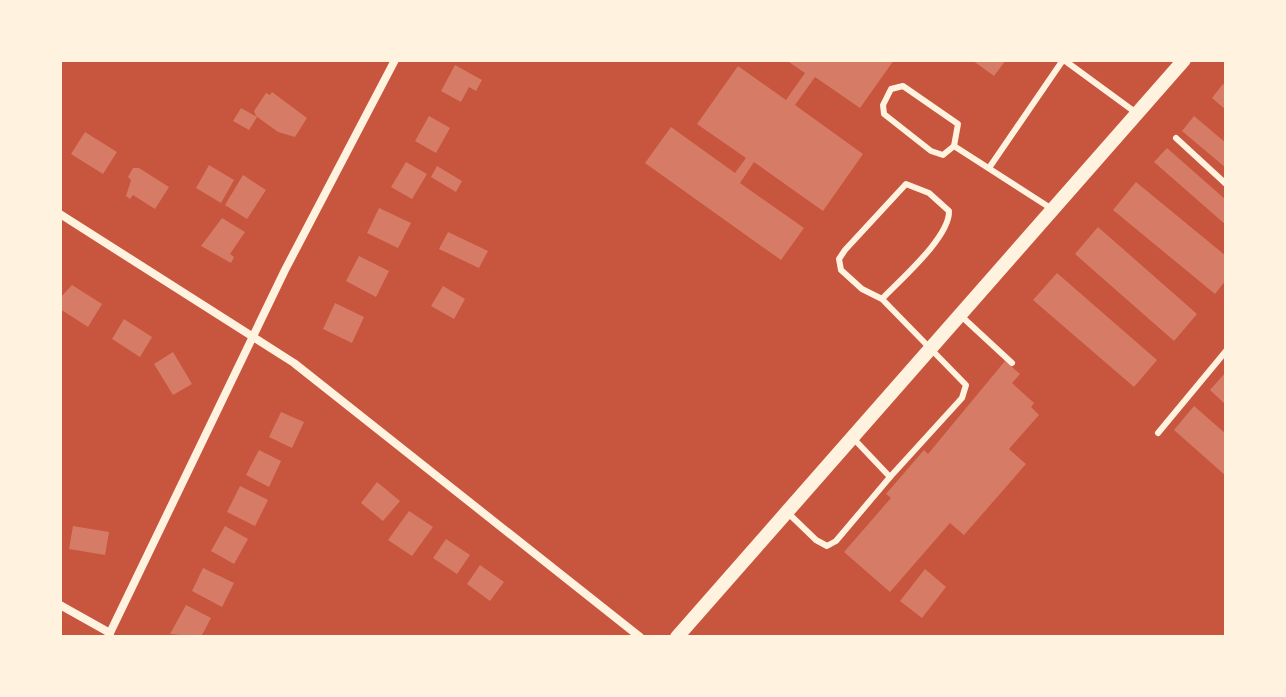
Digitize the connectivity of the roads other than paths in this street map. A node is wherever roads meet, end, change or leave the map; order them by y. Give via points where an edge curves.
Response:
1 (395, 60) edge
2 (1064, 60) edge
3 (1184, 60) edge
4 (1137, 113) junction
5 (1176, 138) dead end
6 (954, 146) junction
7 (989, 168) junction
8 (1226, 184) edge
9 (1052, 209) junction
10 (60, 214) edge
11 (882, 299) junction
12 (959, 314) junction
13 (254, 337) junction
14 (930, 347) junction
15 (1226, 351) edge
16 (1012, 363) dead end
17 (1158, 433) dead end
18 (851, 437) junction
19 (890, 477) junction
20 (786, 511) junction
21 (60, 605) edge
22 (109, 635) edge
23 (640, 637) edge
24 (677, 637) edge

1 - 13 street
2 - 4 lane
2 - 7 lane
3 - 4 street
4 - 9 street
5 - 8 lane
6 - 6 lane via 958,124 917,93 903,86 891,89 884,114 899,129 943,155
6 - 7 lane
7 - 9 lane
9 - 12 street
10 - 13 street
11 - 11 lane via 939,238 950,218 929,193 906,184 839,259 841,270
11 - 14 lane
12 - 14 street
12 - 16 lane
13 - 22 street
13 - 23 street via 294,363
14 - 18 street
14 - 19 lane via 966,385 962,398
15 - 17 lane
18 - 19 lane
18 - 20 street
19 - 20 lane via 827,546
20 - 24 street
21 - 22 street

